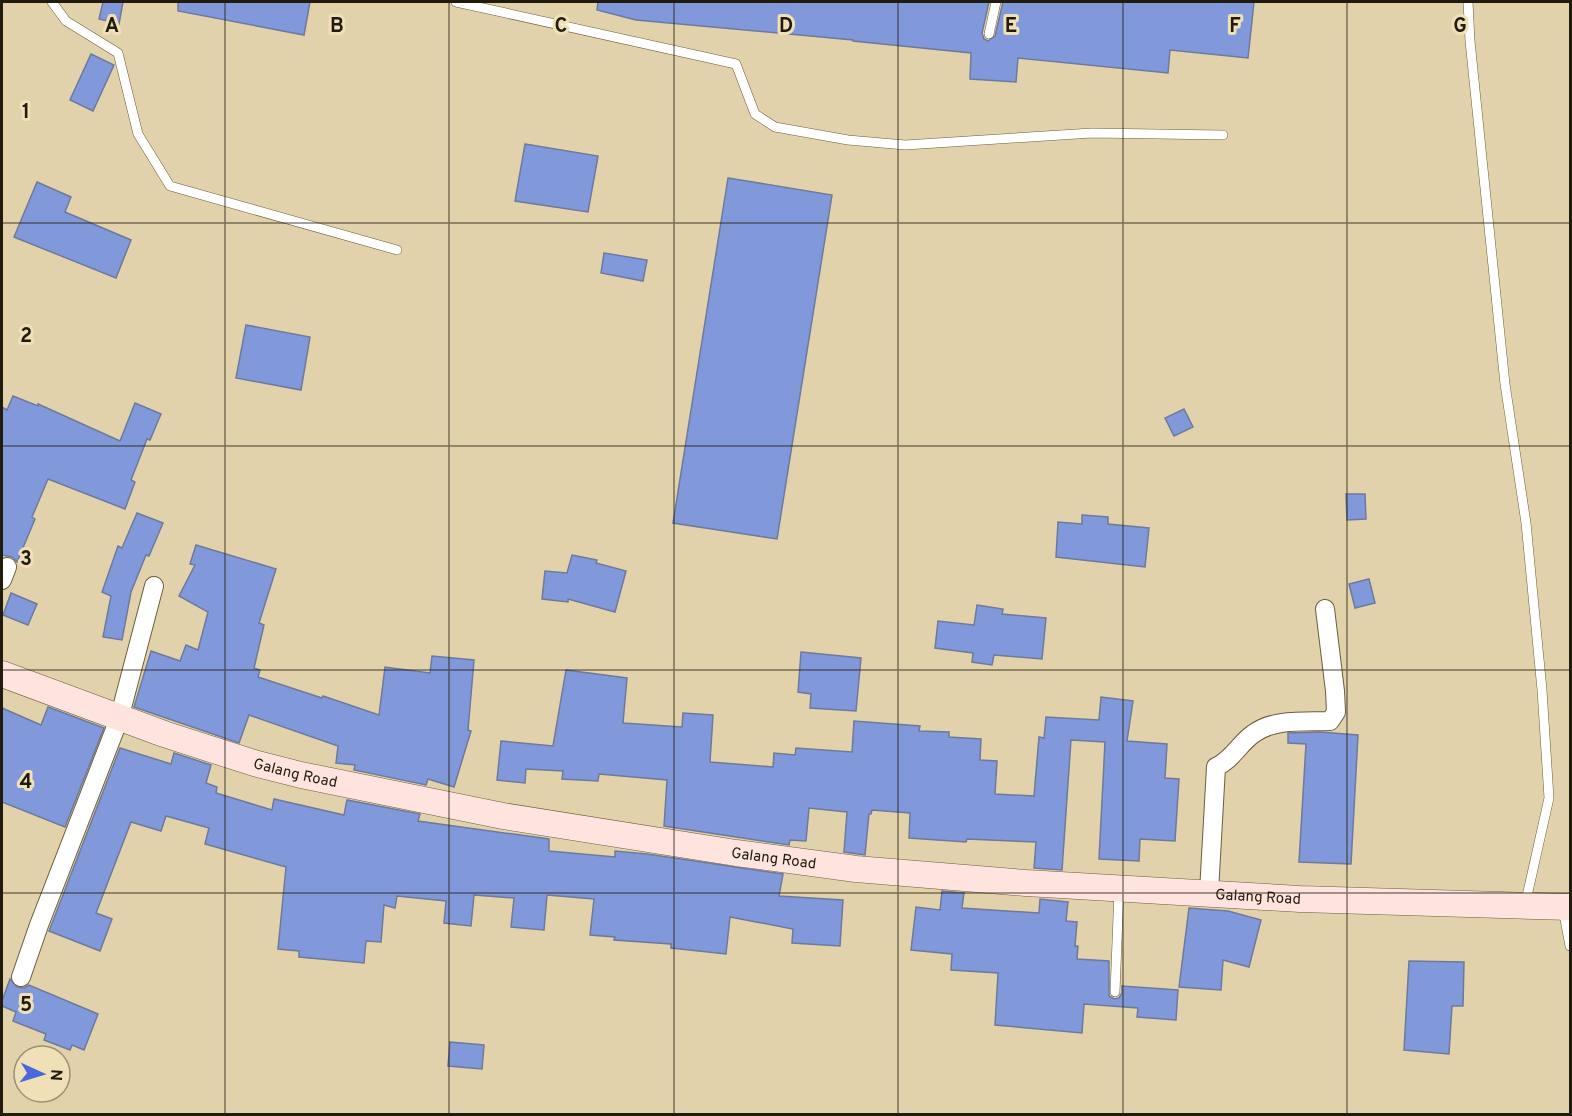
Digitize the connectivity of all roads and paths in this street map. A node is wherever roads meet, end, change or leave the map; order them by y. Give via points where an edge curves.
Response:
1 (52, 2) edge
2 (456, 2) edge
3 (996, 2) edge
4 (1468, 2) edge
5 (989, 34) dead end
6 (1223, 135) dead end
7 (397, 250) dead end
8 (154, 586) dead end
9 (1325, 609) dead end
10 (2, 674) edge
11 (119, 719) junction
12 (1119, 888) junction
13 (1209, 892) junction
14 (1525, 905) junction
15 (1566, 907) edge
16 (1570, 946) edge
17 (21, 977) dead end
18 (1115, 992) dead end

1 - 7 lane via 66,21 118,53 138,134 170,186
2 - 6 lane via 736,64 755,114 775,127 809,134 904,145 1092,133
3 - 5 lane
4 - 14 lane via 1505,384 1526,523 1543,701 1549,798
8 - 11 street
9 - 13 street via 1336,712 1330,721 1274,724 1255,732 1227,762 1216,767
10 - 11 street, Galang Road
11 - 12 street, Galang Road via 254,763 503,816 856,869
11 - 17 street
12 - 13 street, Galang Road
12 - 18 lane
13 - 14 street, Galang Road
14 - 15 street, Galang Road
15 - 16 lane

